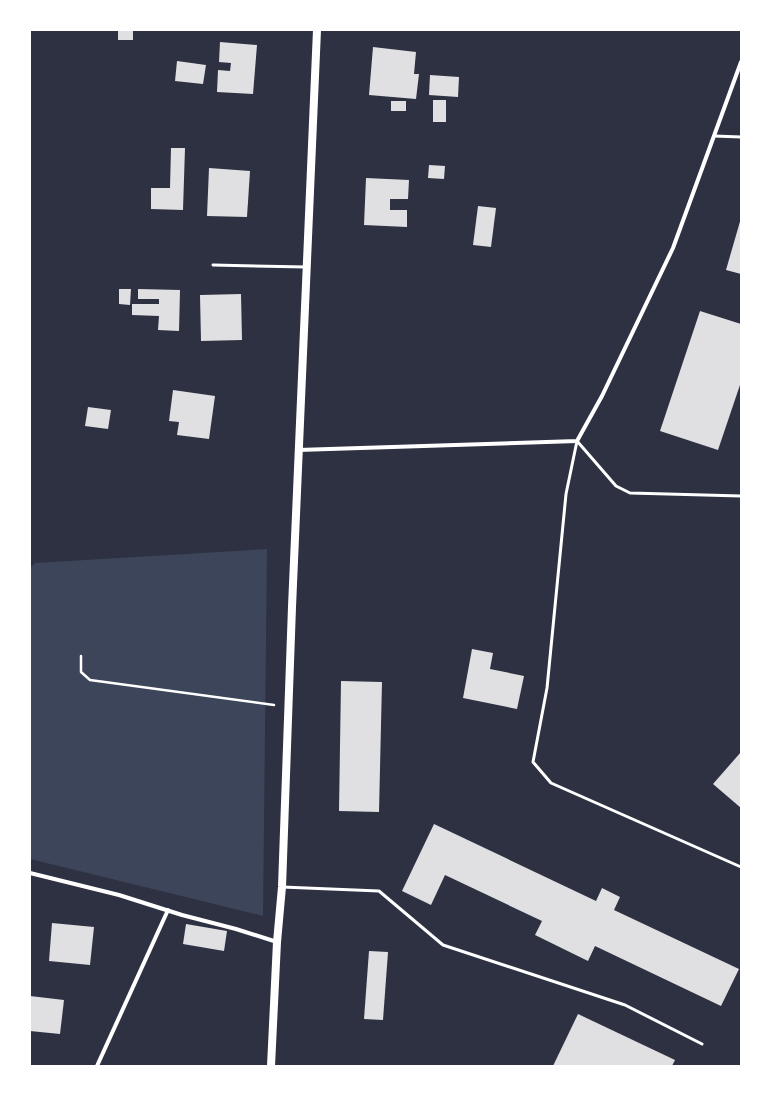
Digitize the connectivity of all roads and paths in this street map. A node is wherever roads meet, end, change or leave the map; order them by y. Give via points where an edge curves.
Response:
1 (316, 30) edge
2 (741, 62) edge
3 (714, 136) junction
4 (741, 137) edge
5 (214, 265) dead end
6 (306, 267) junction
7 (577, 441) junction
8 (298, 450) junction
9 (741, 496) edge
10 (81, 656) dead end
11 (276, 705) dead end
12 (741, 867) edge
13 (30, 873) edge
14 (282, 887) junction
15 (168, 910) junction
16 (277, 942) junction
17 (702, 1044) dead end
18 (97, 1066) edge
19 (271, 1066) edge

1 - 6 main road
2 - 3 street
3 - 4 lane
3 - 7 street via 673,248 602,396
5 - 6 lane
6 - 8 main road
7 - 8 street
7 - 9 lane via 616,486 630,493
7 - 12 lane via 566,494 547,688 533,762 550,784
8 - 14 main road
10 - 11 path via 82,672 90,680
13 - 15 street
14 - 16 main road
14 - 17 lane via 379,891 443,945 625,1005
15 - 16 street
15 - 18 street
16 - 19 main road

